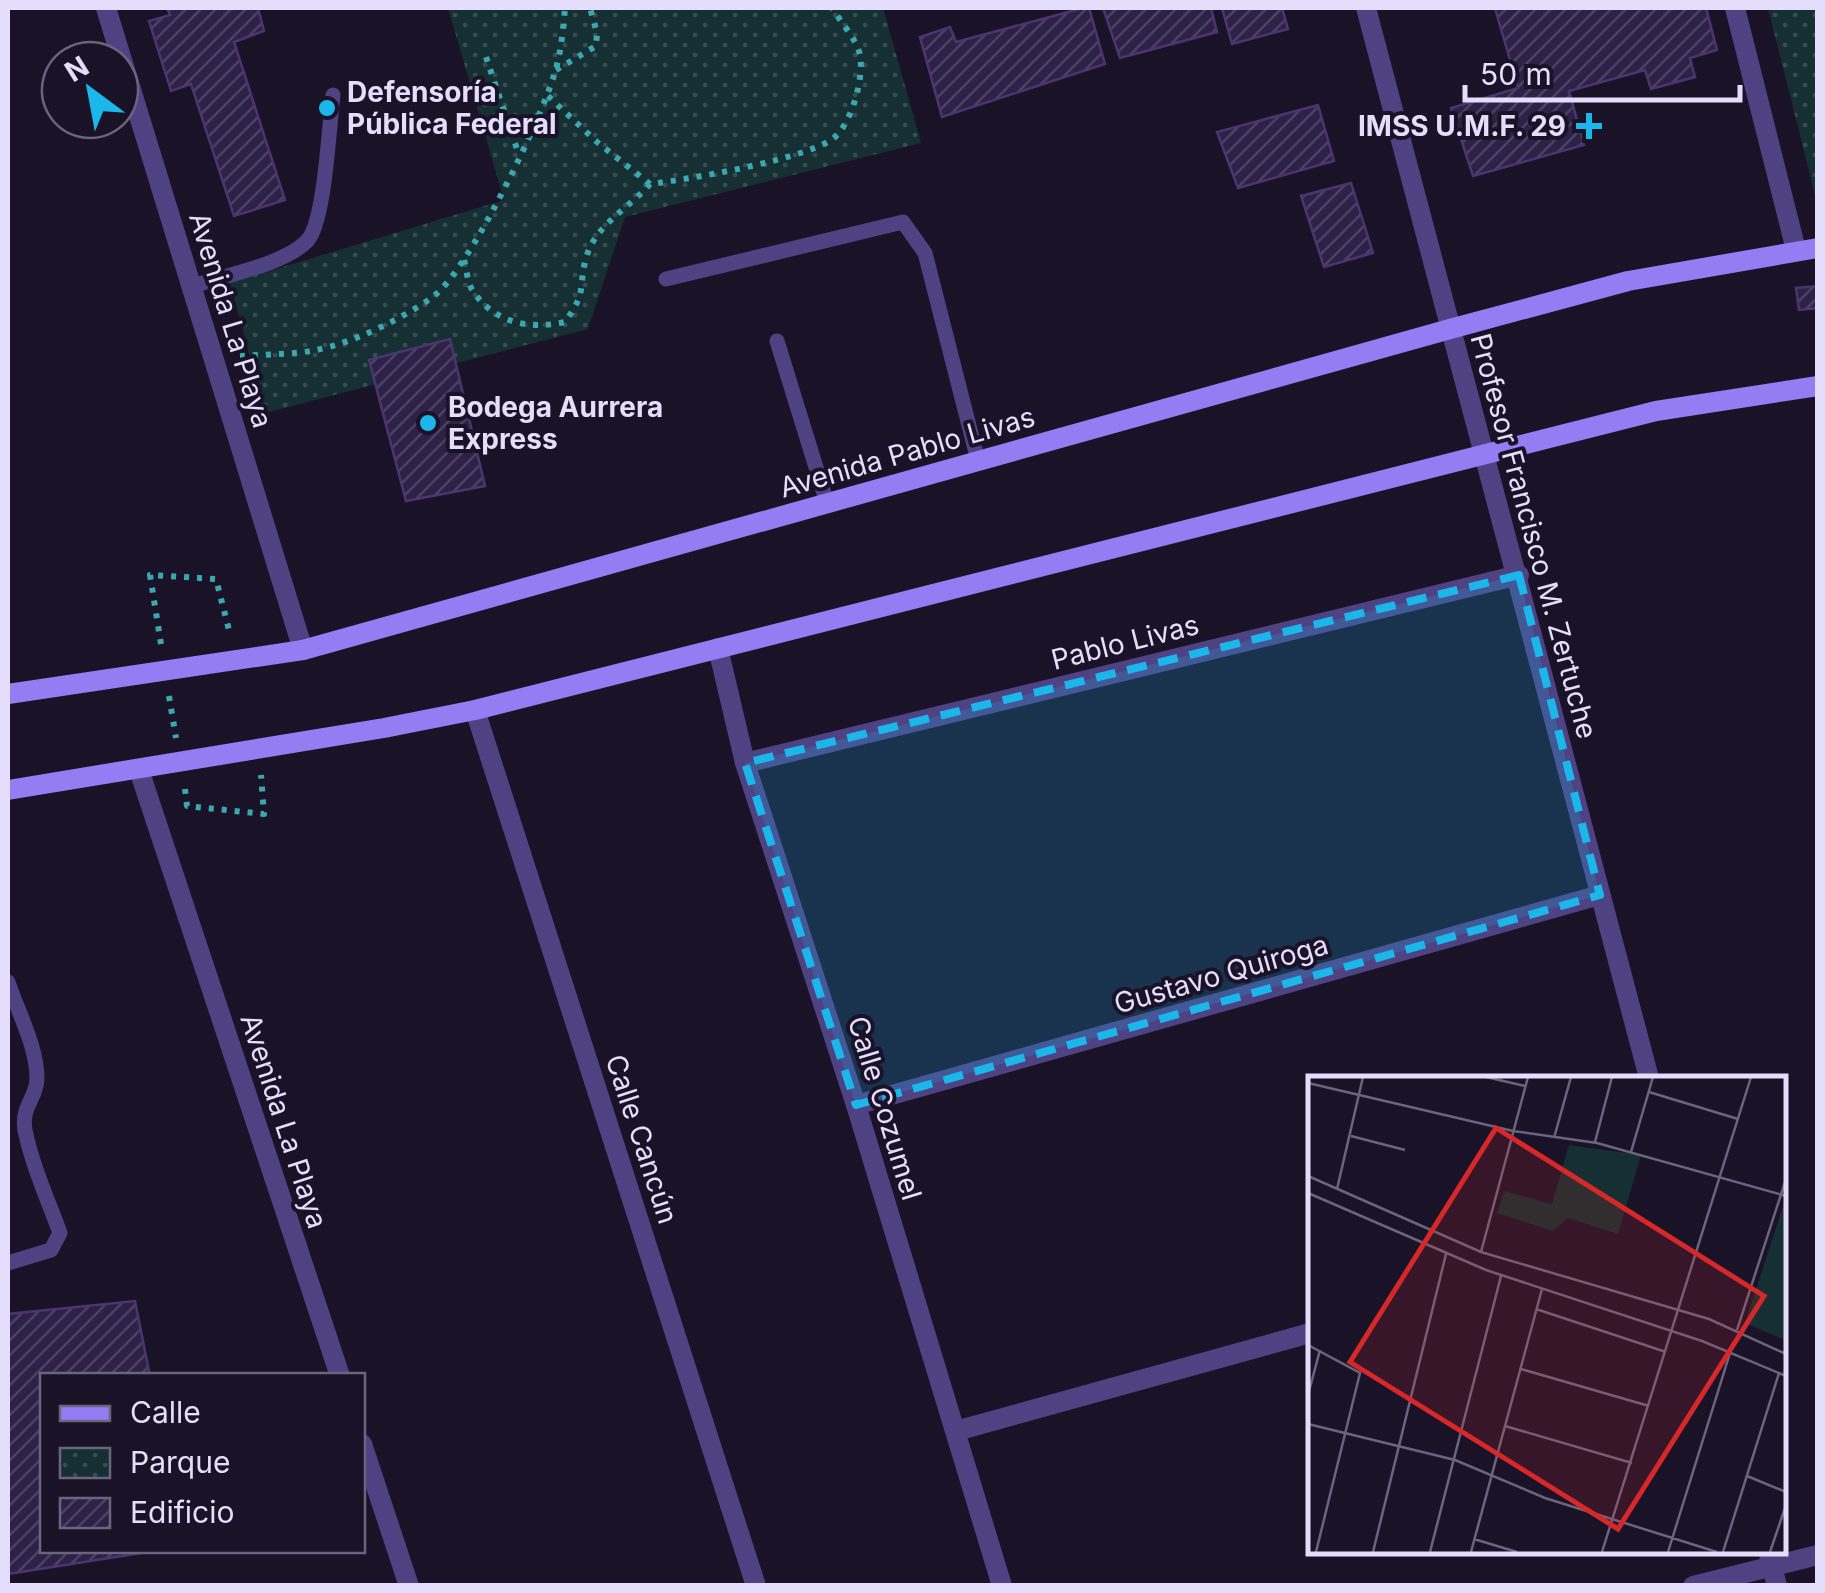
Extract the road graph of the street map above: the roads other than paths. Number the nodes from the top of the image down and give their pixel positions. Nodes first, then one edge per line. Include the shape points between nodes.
1 (106, 8) edge
2 (1366, 8) edge
3 (1735, 8) edge
4 (333, 96) dead end
5 (1818, 248) edge
6 (1796, 250) junction
7 (666, 279) dead end
8 (190, 287) junction
9 (1450, 328) junction
10 (777, 341) dead end
11 (1818, 386) edge
12 (1484, 453) junction
13 (978, 461) junction
14 (827, 503) junction
15 (1519, 575) junction
16 (718, 648) junction
17 (303, 650) junction
18 (8, 694) edge
19 (475, 710) junction
20 (744, 763) junction
21 (139, 770) junction
22 (8, 790) edge
23 (1600, 895) junction
24 (8, 982) edge
25 (1649, 1076) edge
26 (856, 1106) junction
27 (8, 1263) edge
28 (1308, 1334) edge
29 (339, 1373) edge
30 (956, 1431) junction
31 (365, 1453) edge
32 (1818, 1555) edge
33 (1772, 1568) edge
34 (409, 1586) edge
35 (756, 1586) edge
36 (1002, 1586) edge
37 (1693, 1586) edge

1 - 8 street, Avenida La Playa
2 - 9 street, Profesor Francisco M. Zertuche
3 - 6 street
4 - 8 lane via 318,219 307,241 278,258
5 - 6 main road, Avenida Pablo Livas
6 - 9 main road, Avenida Pablo Livas via 1628,281
7 - 13 lane via 903,222 926,253
8 - 17 street, Avenida La Playa
9 - 12 street, Profesor Francisco M. Zertuche
9 - 13 main road, Avenida Pablo Livas
10 - 14 lane
11 - 12 main road via 1656,411
12 - 15 street, Profesor Francisco M. Zertuche
12 - 16 main road
13 - 14 main road, Avenida Pablo Livas
14 - 17 main road, Avenida Pablo Livas
15 - 20 street, Pablo Livas
15 - 23 street, Profesor Francisco M. Zertuche
16 - 19 main road
16 - 20 street, Calle Cozumel
17 - 18 main road, Avenida Pablo Livas
19 - 21 main road
19 - 35 street, Calle Cancún
20 - 26 street, Calle Cozumel
21 - 22 main road
21 - 29 street, Avenida La Playa
23 - 25 street, Profesor Francisco M. Zertuche
23 - 26 street, Gustavo Quiroga
24 - 27 lane via 38,1076 25,1129 60,1233 50,1250
26 - 30 street, Calle Cozumel
28 - 30 street
30 - 36 street, Calle Cozumel
31 - 34 street
32 - 33 street
33 - 37 street

